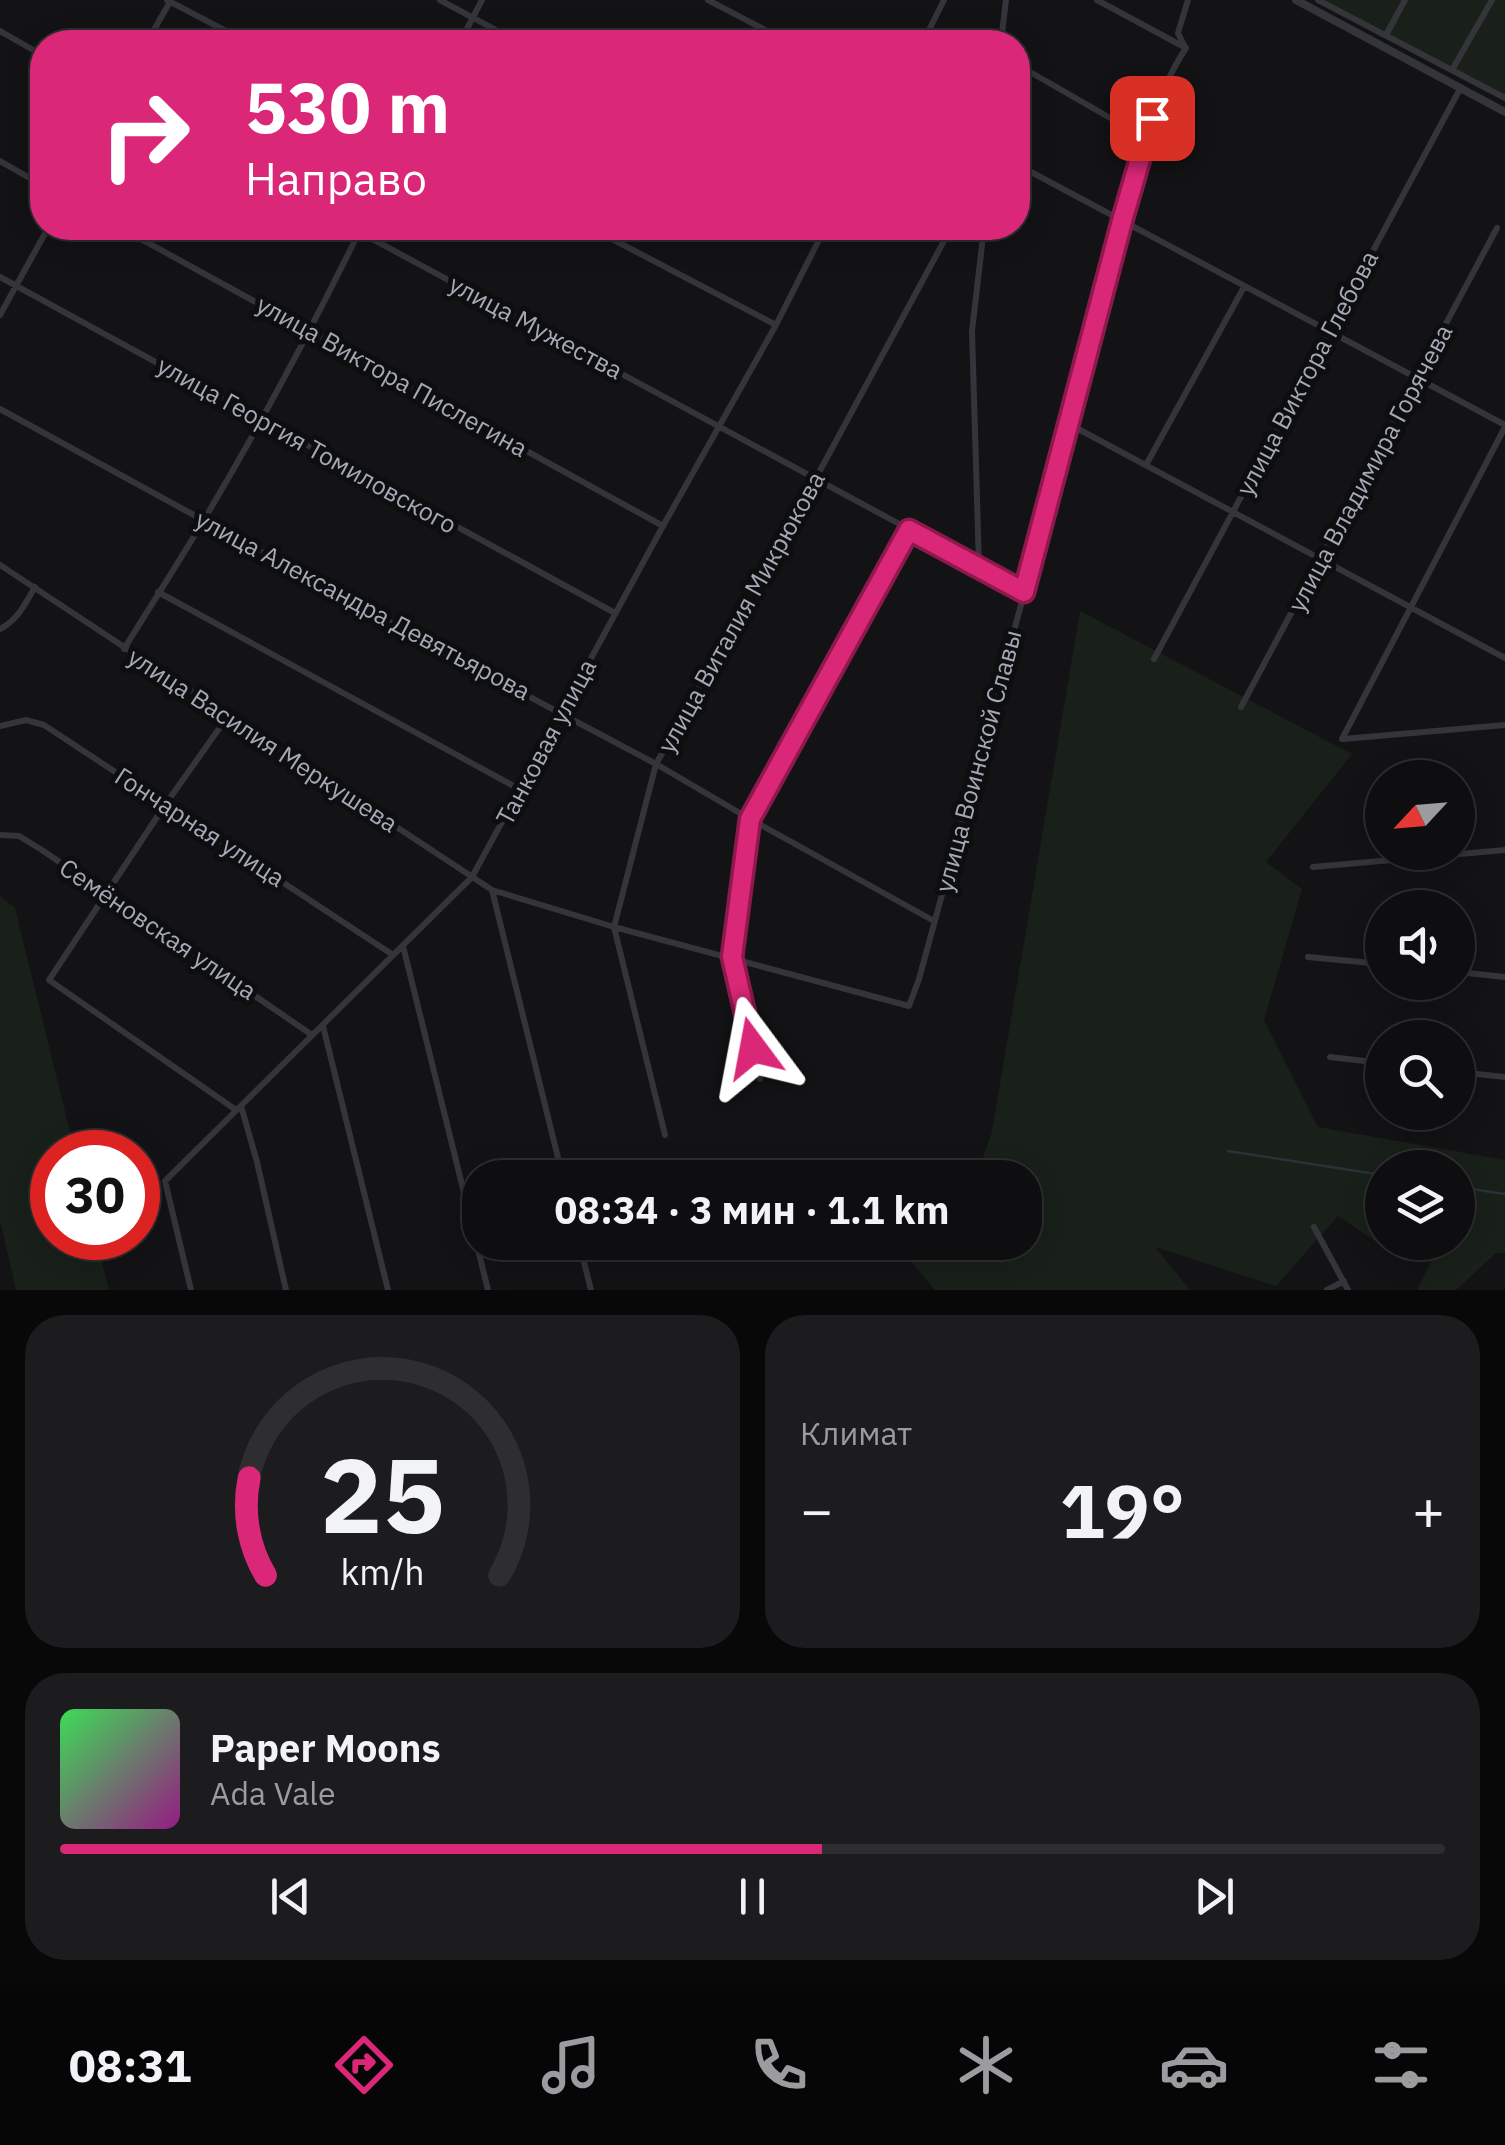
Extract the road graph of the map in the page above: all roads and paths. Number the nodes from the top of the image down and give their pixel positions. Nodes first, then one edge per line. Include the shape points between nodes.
1 (169, 0) edge
2 (440, 0) edge
3 (482, 0) edge
4 (708, 0) edge
5 (944, 0) edge
6 (1006, 0) edge
7 (1097, 0) edge
8 (1188, 0) edge
9 (1296, 0) edge
10 (1318, 0) edge
11 (1405, 0) edge
12 (1492, 0) edge
13 (472, 18) junction
14 (153, 30) edge
15 (225, 30) edge
16 (466, 30) edge
17 (495, 30) edge
18 (765, 30) edge
19 (928, 30) edge
20 (1002, 30) edge
21 (0, 31) edge
22 (1386, 35) junction
23 (30, 48) edge
24 (1186, 48) junction
25 (1452, 70) junction
26 (1030, 72) edge
27 (1461, 87) junction
28 (1505, 98) edge
29 (1505, 112) edge
30 (1145, 138) junction
31 (0, 161) edge
32 (1030, 171) edge
33 (30, 178) edge
34 (1122, 221) junction
35 (1498, 228) dead end
36 (41, 240) edge
37 (143, 240) edge
38 (354, 240) edge
39 (377, 240) edge
40 (614, 240) edge
41 (819, 240) edge
42 (945, 240) edge
43 (983, 240) edge
44 (0, 277) edge
45 (16, 286) junction
46 (1244, 287) junction
47 (0, 315) edge
48 (776, 325) junction
49 (308, 330) junction
50 (1329, 330) junction
51 (1418, 379) junction
52 (0, 409) edge
53 (261, 420) junction
54 (1068, 424) junction
55 (720, 426) junction
56 (1505, 426) edge
57 (1146, 465) junction
58 (816, 478) junction
59 (1232, 512) junction
60 (204, 520) junction
61 (663, 526) junction
62 (909, 530) junction
63 (1320, 559) junction
64 (0, 566) edge
65 (979, 568) junction
66 (35, 588) junction
67 (158, 592) junction
68 (1024, 592) junction
69 (1412, 608) junction
70 (615, 613) junction
71 (0, 628) edge
72 (124, 649) junction
73 (1505, 658) edge
74 (1154, 659) dead end
75 (1241, 708) dead end
76 (562, 712) junction
77 (228, 716) junction
78 (1505, 725) edge
79 (0, 726) edge
80 (656, 764) junction
81 (521, 790) junction
82 (165, 805) junction
83 (750, 819) junction
84 (0, 834) edge
85 (1505, 850) edge
86 (1313, 867) dead end
87 (472, 876) junction
88 (492, 890) junction
89 (106, 893) junction
90 (934, 921) junction
91 (614, 926) junction
92 (403, 945) junction
93 (393, 954) junction
94 (732, 957) junction
95 (1308, 957) dead end
96 (1365, 962) edge
97 (1475, 973) edge
98 (1505, 976) edge
99 (909, 1006) joint
100 (322, 1025) junction
101 (312, 1035) junction
102 (1330, 1057) dead end
103 (1365, 1061) edge
104 (1475, 1074) edge
105 (1505, 1077) edge
106 (760, 1079) dead end
107 (239, 1107) junction
108 (665, 1136) dead end
109 (559, 1160) edge
110 (1314, 1227) dead end
111 (583, 1260) edge
112 (1344, 1281) junction
113 (191, 1290) edge
114 (286, 1290) edge
115 (388, 1290) edge
116 (488, 1290) edge
117 (590, 1290) edge
118 (1327, 1290) edge
119 (1348, 1290) edge

1 - 14 street
1 - 15 street
2 - 13 street
3 - 13 street
4 - 18 street
5 - 19 street
6 - 20 street
7 - 24 street
8 - 24 street, улица Воинской Славы via 1178,33
9 - 27 street
10 - 22 street
11 - 22 street
12 - 25 street
13 - 16 street
13 - 17 street
21 - 23 street
22 - 25 street
24 - 30 street, улица Воинской Славы via 1158,97
25 - 28 street
26 - 30 street
27 - 29 street
27 - 50 street, улица Виктора Глебова
30 - 34 street, улица Воинской Славы
31 - 33 street
32 - 34 street
34 - 46 street
34 - 54 street, улица Воинской Славы
35 - 51 street, улица Владимира Горячева
36 - 45 street
37 - 49 street, улица Виктора Пислегина
38 - 49 street
39 - 55 street, улица Мужества
40 - 48 street
41 - 48 street, Танковая улица
42 - 58 street, улица Виталия Микрюкова
43 - 65 street via 972,332
44 - 45 street, улица Георгия Томиловского
45 - 47 street
45 - 53 street, улица Георгия Томиловского
46 - 50 street
46 - 57 street
48 - 55 street, Танковая улица
49 - 53 street
49 - 61 street, улица Виктора Пислегина
50 - 51 street
50 - 59 street, улица Виктора Глебова
51 - 56 street
51 - 63 street, улица Владимира Горячева
52 - 60 street, улица Александра Девятьярова
53 - 60 street
53 - 70 street, улица Георгия Томиловского
54 - 57 street
54 - 68 street, улица Воинской Славы
55 - 58 street, улица Мужества
55 - 61 street, Танковая улица
56 - 69 street
57 - 59 street
58 - 62 street, улица Мужества
58 - 80 street, улица Виталия Микрюкова
59 - 63 street
59 - 74 street, улица Виктора Глебова
60 - 67 street
60 - 76 street, улица Александра Девятьярова
61 - 70 street, Танковая улица
62 - 65 street, улица Мужества
62 - 83 street
63 - 69 street
63 - 75 street, улица Владимира Горячева
64 - 66 street, улица Василия Меркушева
65 - 68 street, улица Мужества
66 - 71 street
66 - 72 street, улица Василия Меркушева
67 - 72 street
67 - 81 street
68 - 90 street, улица Воинской Славы
69 - 73 street
69 - 78 street via 1342,739
70 - 76 street, Танковая улица
72 - 77 street, улица Василия Меркушева
76 - 80 street, улица Александра Девятьярова
76 - 81 street, Танковая улица
77 - 82 street
77 - 87 street, улица Василия Меркушева
79 - 82 street, Гончарная улица via 26,720 44,725
80 - 83 street, улица Александра Девятьярова
80 - 91 street, улица Виталия Микрюкова
81 - 87 street, Танковая улица
82 - 89 street
82 - 93 street, Гончарная улица
83 - 90 street, улица Александра Девятьярова
83 - 94 street
84 - 89 street, Семёновская улица via 19,836
85 - 86 street
87 - 88 street, улица Василия Меркушева
87 - 92 street, Танковая улица
88 - 91 street, улица Василия Меркушева
88 - 109 street
89 - 101 street, Семёновская улица
89 - 107 street via 49,980
90 - 99 street, улица Воинской Славы
91 - 94 street, улица Василия Меркушева
91 - 108 street, улица Виталия Микрюкова
92 - 93 street, Танковая улица
92 - 116 street
93 - 100 street, Танковая улица
94 - 99 street, улица Василия Меркушева
94 - 106 street
95 - 96 street
97 - 98 street
100 - 101 street, Танковая улица
100 - 115 street
101 - 107 street, Танковая улица
102 - 103 street
104 - 105 street
107 - 113 street, Танковая улица via 165,1180
107 - 114 street
110 - 112 street
111 - 117 street
112 - 118 street
112 - 119 street

